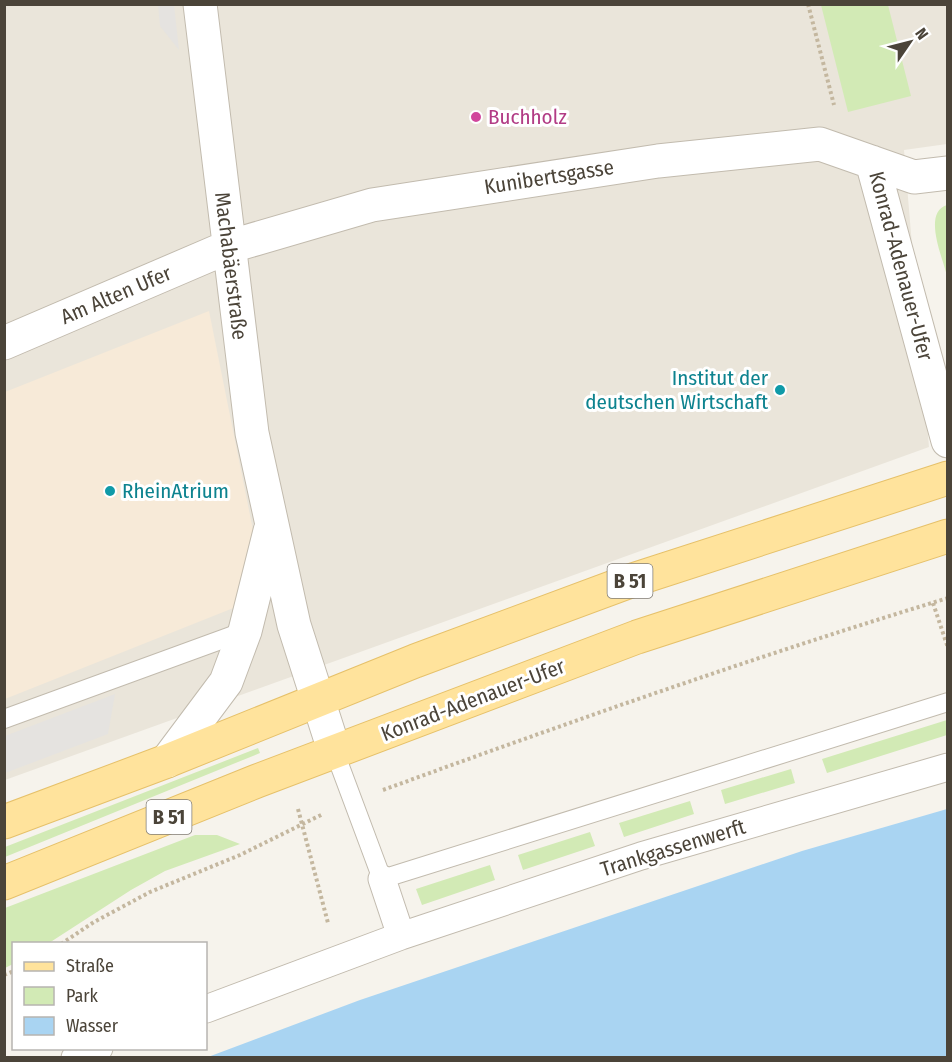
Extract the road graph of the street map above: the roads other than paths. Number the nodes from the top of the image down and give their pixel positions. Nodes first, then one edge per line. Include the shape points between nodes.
1 (200, 4) edge
2 (857, 158) junction
3 (948, 173) edge
4 (228, 247) junction
5 (4, 343) edge
6 (948, 441) edge
7 (948, 478) edge
8 (271, 527) junction
9 (948, 536) edge
10 (245, 631) junction
11 (317, 699) junction
12 (948, 702) edge
13 (4, 719) edge
14 (335, 753) junction
15 (167, 761) junction
16 (948, 767) edge
17 (4, 822) edge
18 (382, 879) junction
19 (4, 883) edge
20 (401, 936) junction
21 (207, 1009) edge
22 (94, 1050) edge
23 (75, 1058) edge

1 - 4 street, Machabäerstraße
2 - 3 street, Konrad-Adenauer-Ufer via 914,177
2 - 4 street, Kunibertsgasse via 820,144 658,161 372,205
2 - 6 street, Konrad-Adenauer-Ufer
4 - 5 street, Am Alten Ufer
4 - 8 street, Machabäerstraße via 252,433
7 - 11 main road, B 51 via 633,580
8 - 10 street, Machabäerstraße
8 - 11 street, Machabäerstraße via 294,625
9 - 14 main road, Konrad-Adenauer-Ufer / B 51 via 637,637
10 - 13 lane
10 - 15 street, Machabäerstraße via 226,682
11 - 14 street, Machabäerstraße
11 - 15 main road, B 51
12 - 18 lane
14 - 18 lane
14 - 19 main road, Konrad-Adenauer-Ufer / B 51
15 - 17 main road, B 51
16 - 20 street, Trankgassenwerft via 641,856
18 - 20 street
20 - 21 street, Trankgassenwerft
22 - 23 street

